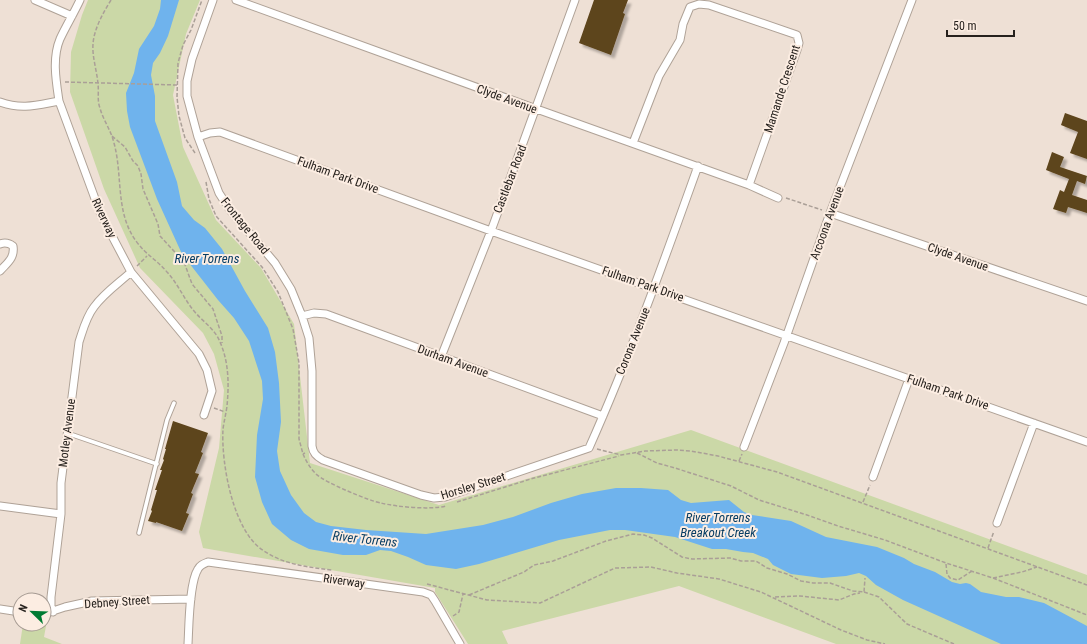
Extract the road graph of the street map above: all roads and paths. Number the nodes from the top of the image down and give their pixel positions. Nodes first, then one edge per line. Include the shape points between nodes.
1 (35, 0) edge
2 (80, 0) edge
3 (111, 0) edge
4 (202, 0) edge
5 (213, 0) edge
6 (236, 0) edge
7 (575, 0) edge
8 (912, 0) edge
9 (72, 16) junction
10 (56, 82) junction
11 (98, 83) junction
12 (177, 85) junction
13 (187, 85) junction
14 (59, 100) junction
15 (0, 102) edge
16 (536, 109) junction
17 (112, 136) junction
18 (198, 137) junction
19 (633, 143) junction
20 (198, 157) dead end
21 (698, 166) junction
22 (206, 182) dead end
23 (749, 185) junction
24 (776, 197) joint
25 (830, 213) junction
26 (491, 231) junction
27 (0, 244) edge
28 (148, 256) junction
29 (0, 271) edge
30 (131, 272) junction
31 (654, 288) junction
32 (1087, 300) edge
33 (302, 316) junction
34 (786, 336) junction
35 (222, 345) junction
36 (441, 357) junction
37 (909, 379) junction
38 (174, 403) dead end
39 (208, 406) junction
40 (226, 412) junction
41 (204, 415) dead end
42 (603, 416) junction
43 (1034, 423) junction
44 (67, 433) junction
45 (1087, 442) edge
46 (744, 447) dead end
47 (589, 448) junction
48 (313, 453) junction
49 (637, 453) junction
50 (157, 464) junction
51 (872, 477) joint
52 (863, 502) junction
53 (0, 506) edge
54 (60, 514) junction
55 (997, 523) joint
56 (140, 533) dead end
57 (988, 548) junction
58 (946, 563) junction
59 (1038, 567) junction
60 (338, 571) dead end
61 (972, 571) junction
62 (865, 578) dead end
63 (993, 578) junction
64 (422, 583) dead end
65 (1087, 585) edge
66 (864, 592) junction
67 (464, 593) junction
68 (469, 595) junction
69 (773, 598) junction
70 (191, 599) junction
71 (0, 609) edge
72 (12, 611) edge
73 (53, 612) joint
74 (1087, 615) edge
75 (446, 620) junction
76 (188, 644) edge
77 (460, 644) edge
78 (885, 644) edge
79 (954, 644) edge

1 - 9 street
2 - 9 street, Riverway
3 - 11 path via 97,28 93,45
4 - 12 path via 183,45 178,63
5 - 13 street, Frontage Road via 192,59
6 - 16 street, Clyde Avenue
7 - 16 street, Castlebar Road
8 - 25 street, Arcoona Avenue
9 - 10 street, Riverway via 60,40 56,56
10 - 11 path
10 - 14 street, Riverway
11 - 12 path
11 - 17 path via 99,105
12 - 13 path
12 - 20 path via 179,116 185,138
13 - 18 street, Frontage Road via 187,96
14 - 15 street via 28,107
14 - 30 street, Riverway via 101,215
16 - 19 street, Clyde Avenue
16 - 26 street, Castlebar Road
17 - 28 path via 118,161 120,199 124,216 132,235
17 - 35 path via 125,147 138,166 142,189 158,224 160,236 184,262 192,284 213,309 222,336
18 - 26 street, Fulham Park Drive via 220,132
18 - 33 street, Frontage Road via 219,193 230,210 275,263 291,289
19 - 21 street, Clyde Avenue
19 - 23 street, Mamande Crescent via 659,76 680,40 690,7 699,4 709,5 797,35 798,50
21 - 23 street, Clyde Avenue
21 - 31 street, Corona Avenue
22 - 48 path via 216,216 262,267 278,292 293,329 299,362 299,439 303,454
23 - 24 street, Clyde Avenue
24 - 25 path via 787,198
25 - 32 street, Clyde Avenue
25 - 34 street, Arcoona Avenue
26 - 31 street, Fulham Park Drive
26 - 36 street, Castlebar Road
27 - 29 street via 10,243 14,251 12,258
28 - 30 path
28 - 35 path via 167,272 195,312 215,332
30 - 39 street, Riverway via 199,354 212,391
30 - 44 street, Motley Avenue via 94,307 84,326 79,342
31 - 34 street, Fulham Park Drive
31 - 42 street, Corona Avenue
33 - 36 street, Durham Avenue via 326,314
33 - 48 street, Frontage Road via 309,338 312,371
34 - 37 street, Fulham Park Drive
34 - 46 street, Arcoona Avenue
35 - 40 path via 228,375
36 - 42 street, Durham Avenue
37 - 43 street, Fulham Park Drive
37 - 51 street
38 - 50 lane via 167,420
39 - 40 path
39 - 41 street, Riverway
40 - 60 path via 223,441 226,472 236,509 250,538 263,551 288,563
42 - 47 street, Corona Avenue
43 - 45 street, Fulham Park Drive
43 - 55 street
44 - 50 lane
44 - 54 street, Motley Avenue
47 - 48 street, Horsley Street via 445,497 434,498 323,460
47 - 49 path via 621,455
49 - 52 path via 677,450 718,456 777,472
49 - 58 path via 657,463 731,486 759,500 885,540
50 - 56 lane
51 - 52 path
52 - 57 path
53 - 54 street
54 - 73 street, Motley Avenue via 51,597
55 - 57 path
57 - 59 path
58 - 61 path
58 - 61 path via 947,574 953,579 958,580
59 - 63 path
59 - 65 path
61 - 63 path
62 - 66 path
63 - 74 path
64 - 67 path
66 - 68 path via 830,583 802,581 767,568 756,561 730,558 687,559 652,538 638,534 606,541 553,561 534,565 524,572
66 - 69 path via 839,600 800,596
66 - 79 path via 879,597 907,624
67 - 68 path
67 - 75 path via 459,612
68 - 69 path via 487,600 540,603 615,568 651,567 719,579
69 - 78 path via 841,630
70 - 73 street, Debney Street via 92,601
70 - 75 street, Riverway via 197,570 208,562 423,592 431,594
70 - 76 street
71 - 72 street
75 - 77 street, Riverway

